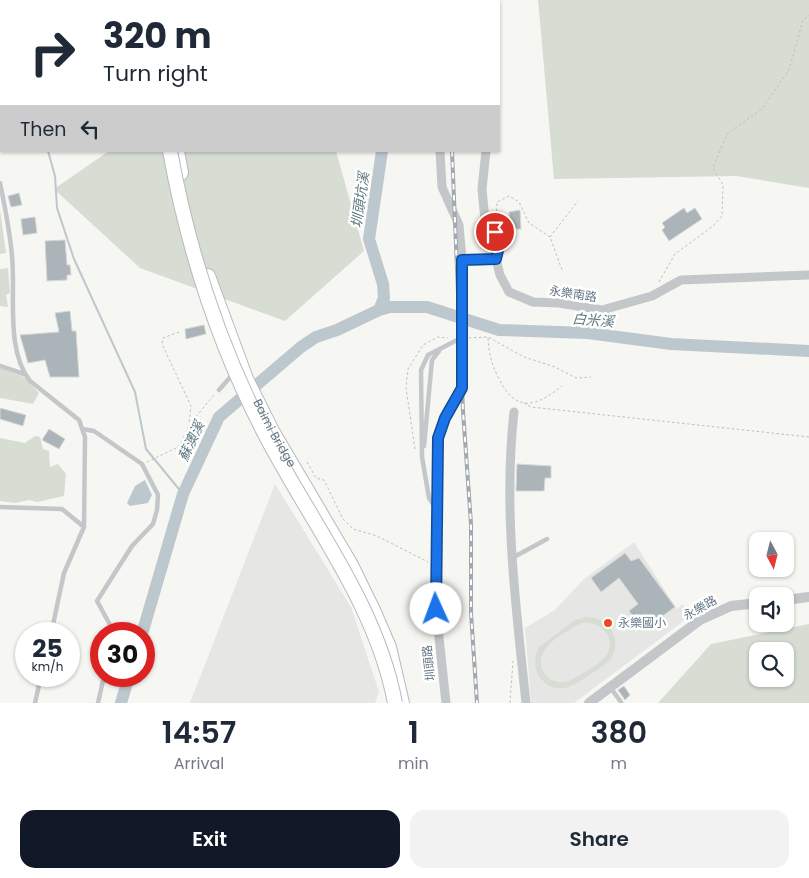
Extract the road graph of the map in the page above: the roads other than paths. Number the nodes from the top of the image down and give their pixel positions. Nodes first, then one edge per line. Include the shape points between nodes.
1 (170, 152) edge
2 (177, 152) edge
3 (440, 152) edge
4 (486, 152) edge
5 (0, 183) edge
6 (2, 204) edge
7 (496, 259) junction
8 (462, 260) junction
9 (809, 275) edge
10 (461, 338) dead end
11 (441, 348) junction
12 (0, 366) edge
13 (238, 369) junction
14 (24, 374) junction
15 (219, 390) road end
16 (514, 412) dead end
17 (82, 429) junction
18 (422, 457) junction
19 (0, 507) edge
20 (436, 508) junction
21 (84, 527) junction
22 (547, 539) dead end
23 (514, 557) junction
24 (809, 597) edge
25 (794, 599) edge
26 (749, 604) edge
27 (54, 622) edge
28 (108, 622) edge
29 (39, 687) edge
30 (102, 687) edge
31 (610, 687) junction
32 (621, 702) dead end
33 (35, 703) edge
34 (98, 703) edge
35 (395, 703) edge
36 (402, 703) edge
37 (446, 703) edge
38 (526, 703) edge
39 (589, 703) edge

1 - 13 main road, Baimi Bridge, bridge via 177,193 194,255 216,322
2 - 13 main road, Baimi Bridge via 201,255
3 - 8 street, 圳頭路 via 442,187 459,225
4 - 7 street, 永樂南路 via 482,188 485,220 495,232 499,246
5 - 6 lane
6 - 14 lane via 12,257 14,333
7 - 8 street
7 - 9 street, 永樂南路 via 509,292 533,302 602,310 652,296 681,280
8 - 20 street, 圳頭路, bridge via 462,388 438,438
10 - 11 lane
11 - 18 lane via 432,360
11 - 18 lane via 428,355 421,370
12 - 14 lane
13 - 15 lane
13 - 35 main road, Baimi Bridge, bridge via 265,434 366,613
13 - 36 main road, Baimi Bridge via 351,565 390,647
14 - 17 lane via 79,420
16 - 23 street via 509,495
17 - 21 lane via 85,437
17 - 28 lane via 94,431 142,464 158,495 153,524 132,546 97,601
18 - 20 lane via 429,498
19 - 21 lane via 62,509
20 - 37 street, 圳頭路 via 436,609
21 - 27 lane via 64,573
22 - 23 lane
23 - 38 street
24 - 25 street
26 - 31 street, 永樂路 via 731,606 700,620
29 - 33 lane
30 - 34 lane
31 - 32 lane
31 - 39 street, 永樂路

